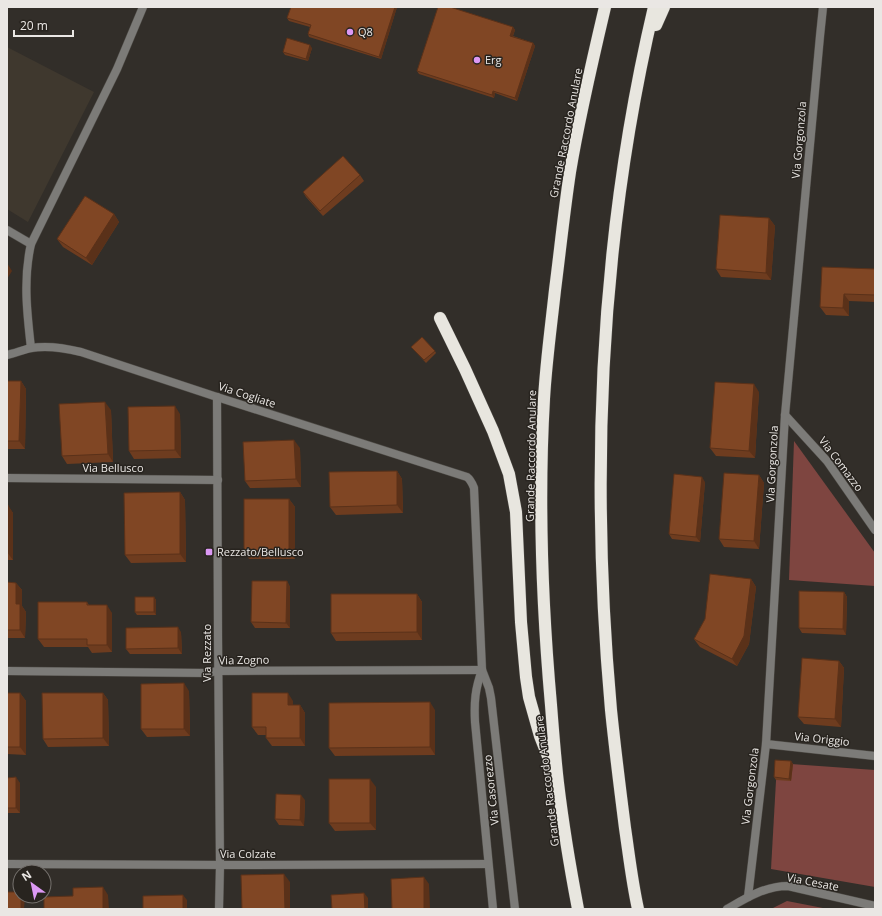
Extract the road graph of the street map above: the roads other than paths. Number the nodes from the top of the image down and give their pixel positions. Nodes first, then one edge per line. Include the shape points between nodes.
1 (143, 7) edge
2 (605, 7) edge
3 (654, 7) edge
4 (664, 7) edge
5 (823, 7) edge
6 (643, 54) junction
7 (7, 230) edge
8 (31, 244) junction
9 (440, 318) dead end
10 (32, 348) junction
11 (7, 355) edge
12 (217, 397) junction
13 (785, 415) junction
14 (7, 478) edge
15 (218, 480) junction
16 (474, 488) joint
17 (875, 530) edge
18 (482, 670) junction
19 (7, 671) edge
20 (218, 671) junction
21 (766, 744) junction
22 (875, 756) edge
23 (558, 783) junction
24 (7, 864) edge
25 (488, 864) junction
26 (220, 865) junction
27 (748, 897) junction
28 (875, 906) edge
29 (219, 909) edge
30 (493, 909) edge
31 (515, 909) edge
32 (578, 909) edge
33 (638, 909) edge
34 (727, 909) edge

1 - 8 street via 117,68
2 - 23 highway, Grande Raccordo Anulare via 570,171 544,399 542,563
3 - 6 highway
4 - 6 highway
5 - 13 street, Via Gorgonzola
6 - 33 highway via 626,150 613,249 602,410 601,516 605,631 613,725 630,868
7 - 8 street
8 - 10 street via 26,284
9 - 23 highway via 493,431 509,474 516,512 521,622 529,697 540,736
10 - 11 street, Via Cogliate
10 - 12 street, Via Cogliate via 58,347 81,352
12 - 15 street, Via Rezzato
12 - 16 street, Via Cogliate via 467,477
13 - 17 street, Via Comazzo via 827,461
13 - 21 street, Via Gorgonzola
14 - 15 street, Via Bellusco
15 - 20 street, Via Rezzato
16 - 18 street, Via Casorezzo
18 - 20 street, Via Zogno
18 - 25 street, Via Casorezzo via 474,701 474,722
18 - 31 street, Via Casorezzo via 491,698
19 - 20 street, Via Zogno
20 - 26 street, Via Rezzato
21 - 22 street, Via Origgio
21 - 27 street, Via Gorgonzola
23 - 32 highway, Grande Raccordo Anulare
24 - 26 street, Via Colzate
25 - 26 street, Via Colzate
25 - 30 street, Via Casorezzo
26 - 29 street, Via Rezzato
27 - 28 street, Via Cesate via 770,888 788,886
27 - 34 street

